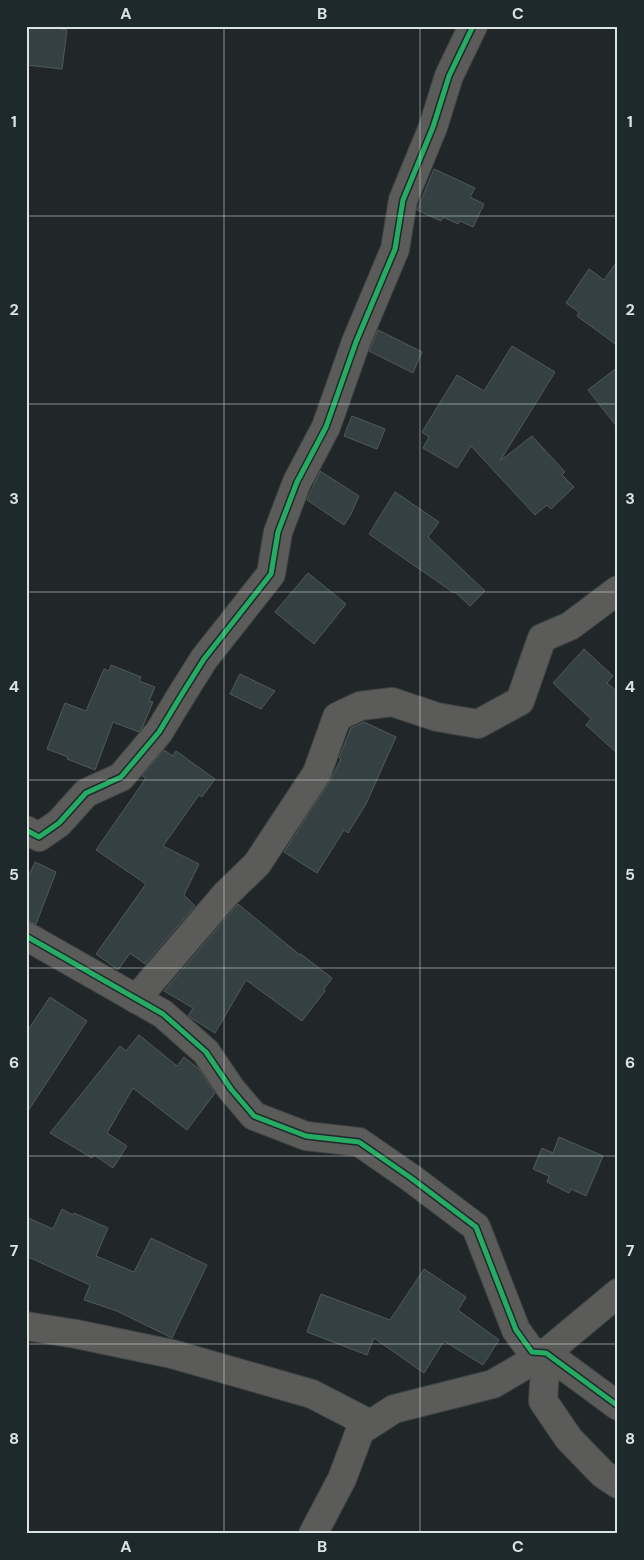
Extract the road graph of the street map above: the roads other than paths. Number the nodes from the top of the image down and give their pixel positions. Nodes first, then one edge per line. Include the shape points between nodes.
1 (473, 26) edge
2 (618, 590) edge
3 (29, 837) edge
4 (26, 936) edge
5 (136, 999) junction
6 (618, 1293) edge
7 (26, 1326) edge
8 (546, 1353) junction
9 (618, 1406) edge
10 (370, 1424) junction
11 (618, 1484) edge
12 (313, 1534) edge

1 - 3 street via 450,76 403,200 395,249 356,342 326,427 297,482 278,532 271,574 204,660 159,732 121,777 86,793 59,823 39,837
2 - 5 street via 570,626 542,638 520,701 478,724 437,717 392,702 360,706 337,717 317,773 262,857
4 - 5 street
5 - 8 street via 163,1014 206,1052 254,1116 306,1136 359,1142 476,1227 516,1330 532,1352
6 - 8 street
7 - 10 street via 172,1354 312,1394
8 - 9 street
8 - 10 street via 492,1384 394,1410
8 - 11 street via 543,1401 569,1439 602,1474
10 - 12 street via 360,1431 342,1479

